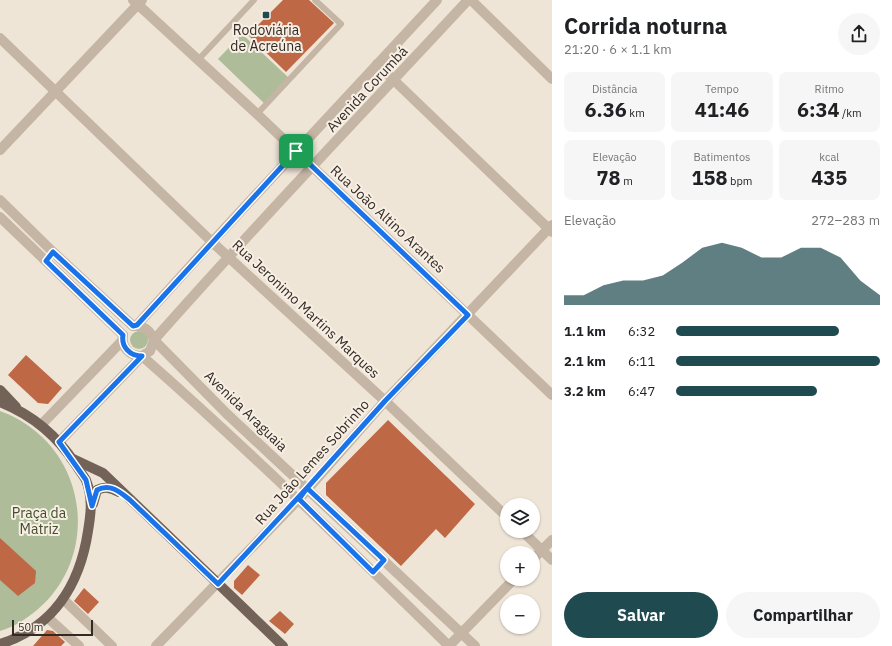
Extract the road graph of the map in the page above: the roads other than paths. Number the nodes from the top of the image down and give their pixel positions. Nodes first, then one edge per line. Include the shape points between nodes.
1 (254, 0) edge
2 (315, 0) edge
3 (437, 0) edge
4 (469, 0) edge
5 (137, 2) edge
6 (0, 38) edge
7 (198, 60) junction
8 (377, 64) junction
9 (552, 78) edge
10 (394, 80) junction
11 (56, 91) junction
12 (258, 114) junction
13 (0, 150) edge
14 (296, 151) junction
15 (313, 168) junction
16 (0, 200) edge
17 (0, 217) edge
18 (551, 229) edge
19 (212, 242) junction
20 (53, 252) junction
21 (228, 256) junction
22 (46, 261) junction
23 (468, 315) junction
24 (135, 326) junction
25 (123, 338) junction
26 (154, 340) junction
27 (142, 356) junction
28 (0, 390) edge
29 (552, 395) edge
30 (385, 401) junction
31 (0, 402) edge
32 (19, 410) junction
33 (226, 413) junction
34 (218, 423) junction
35 (42, 424) junction
36 (59, 442) junction
37 (71, 458) junction
38 (307, 488) junction
39 (299, 499) junction
40 (130, 500) junction
41 (92, 506) junction
42 (500, 510) edge
43 (529, 538) edge
44 (552, 540) edge
45 (542, 550) junction
46 (384, 560) junction
47 (552, 560) edge
48 (373, 572) junction
49 (218, 584) junction
50 (507, 586) edge
51 (63, 599) junction
52 (47, 617) junction
53 (461, 634) junction
54 (0, 644) edge
55 (79, 646) edge
56 (112, 646) edge
57 (156, 646) edge
58 (283, 646) edge
59 (449, 646) edge
60 (475, 646) edge

1 - 7 lane
2 - 12 lane via 341,24
3 - 8 street, Avenida Corumbá
4 - 9 street
4 - 10 street, Avenida Corumbá
5 - 7 street, Rua João Altino Arantes
5 - 11 street
6 - 11 street, Rua Jeronimo Martins Marques
7 - 12 street, Rua João Altino Arantes
8 - 10 street
8 - 14 street, Avenida Corumbá
10 - 15 street, Avenida Corumbá
10 - 18 street
11 - 13 street
11 - 19 street, Rua Jeronimo Martins Marques
12 - 14 street, Rua João Altino Arantes
14 - 15 street, Rua João Altino Arantes
14 - 19 street, Avenida Corumbá
15 - 21 street, Avenida Corumbá
15 - 23 street, Rua João Altino Arantes
16 - 20 street, Avenida Araguaia
17 - 22 street, Avenida Araguaia
18 - 23 street, Rua João Lemes Sobrinho
19 - 21 street, Rua Jeronimo Martins Marques
19 - 24 street, Avenida Corumbá
20 - 22 street
20 - 24 street, Avenida Araguaia
21 - 26 street, Avenida Corumbá
21 - 30 street, Rua Jeronimo Martins Marques
22 - 25 street, Avenida Araguaia
23 - 29 street, Rua João Altino Arantes
23 - 30 street, Rua João Lemes Sobrinho
24 - 25 street, Avenida Corumbá via 128,328
24 - 26 street, Avenida Araguaia via 148,330
25 - 27 street, Avenida Araguaia via 130,353
25 - 35 street, Avenida Corumbá
26 - 27 street, Avenida Corumbá via 150,351
26 - 33 street, Avenida Araguaia
27 - 34 street, Avenida Araguaia
27 - 36 street, Avenida Corumbá
28 - 32 main road
30 - 38 street, Rua João Lemes Sobrinho
30 - 42 street, Rua Jeronimo Martins Marques
31 - 32 main road
32 - 35 main road
33 - 34 street
33 - 38 street, Avenida Araguaia
34 - 39 street, Avenida Araguaia
35 - 36 main road
36 - 37 main road
37 - 40 main road via 103,473
37 - 41 main road via 86,480
38 - 39 street, Rua João Lemes Sobrinho
38 - 46 street, Avenida Araguaia
39 - 48 street, Avenida Araguaia
39 - 49 street, Rua João Lemes Sobrinho
40 - 41 main road via 111,488 102,487 97,490
40 - 49 main road
41 - 51 main road via 84,556 76,578
43 - 45 street
44 - 45 street
45 - 47 street
46 - 48 street
46 - 53 street, Avenida Araguaia
48 - 59 street, Avenida Araguaia
49 - 57 street, Rua João Lemes Sobrinho
49 - 58 main road
50 - 53 street
51 - 52 main road
51 - 56 street
52 - 54 main road via 29,630
52 - 55 street
53 - 59 street
53 - 60 street, Avenida Araguaia

